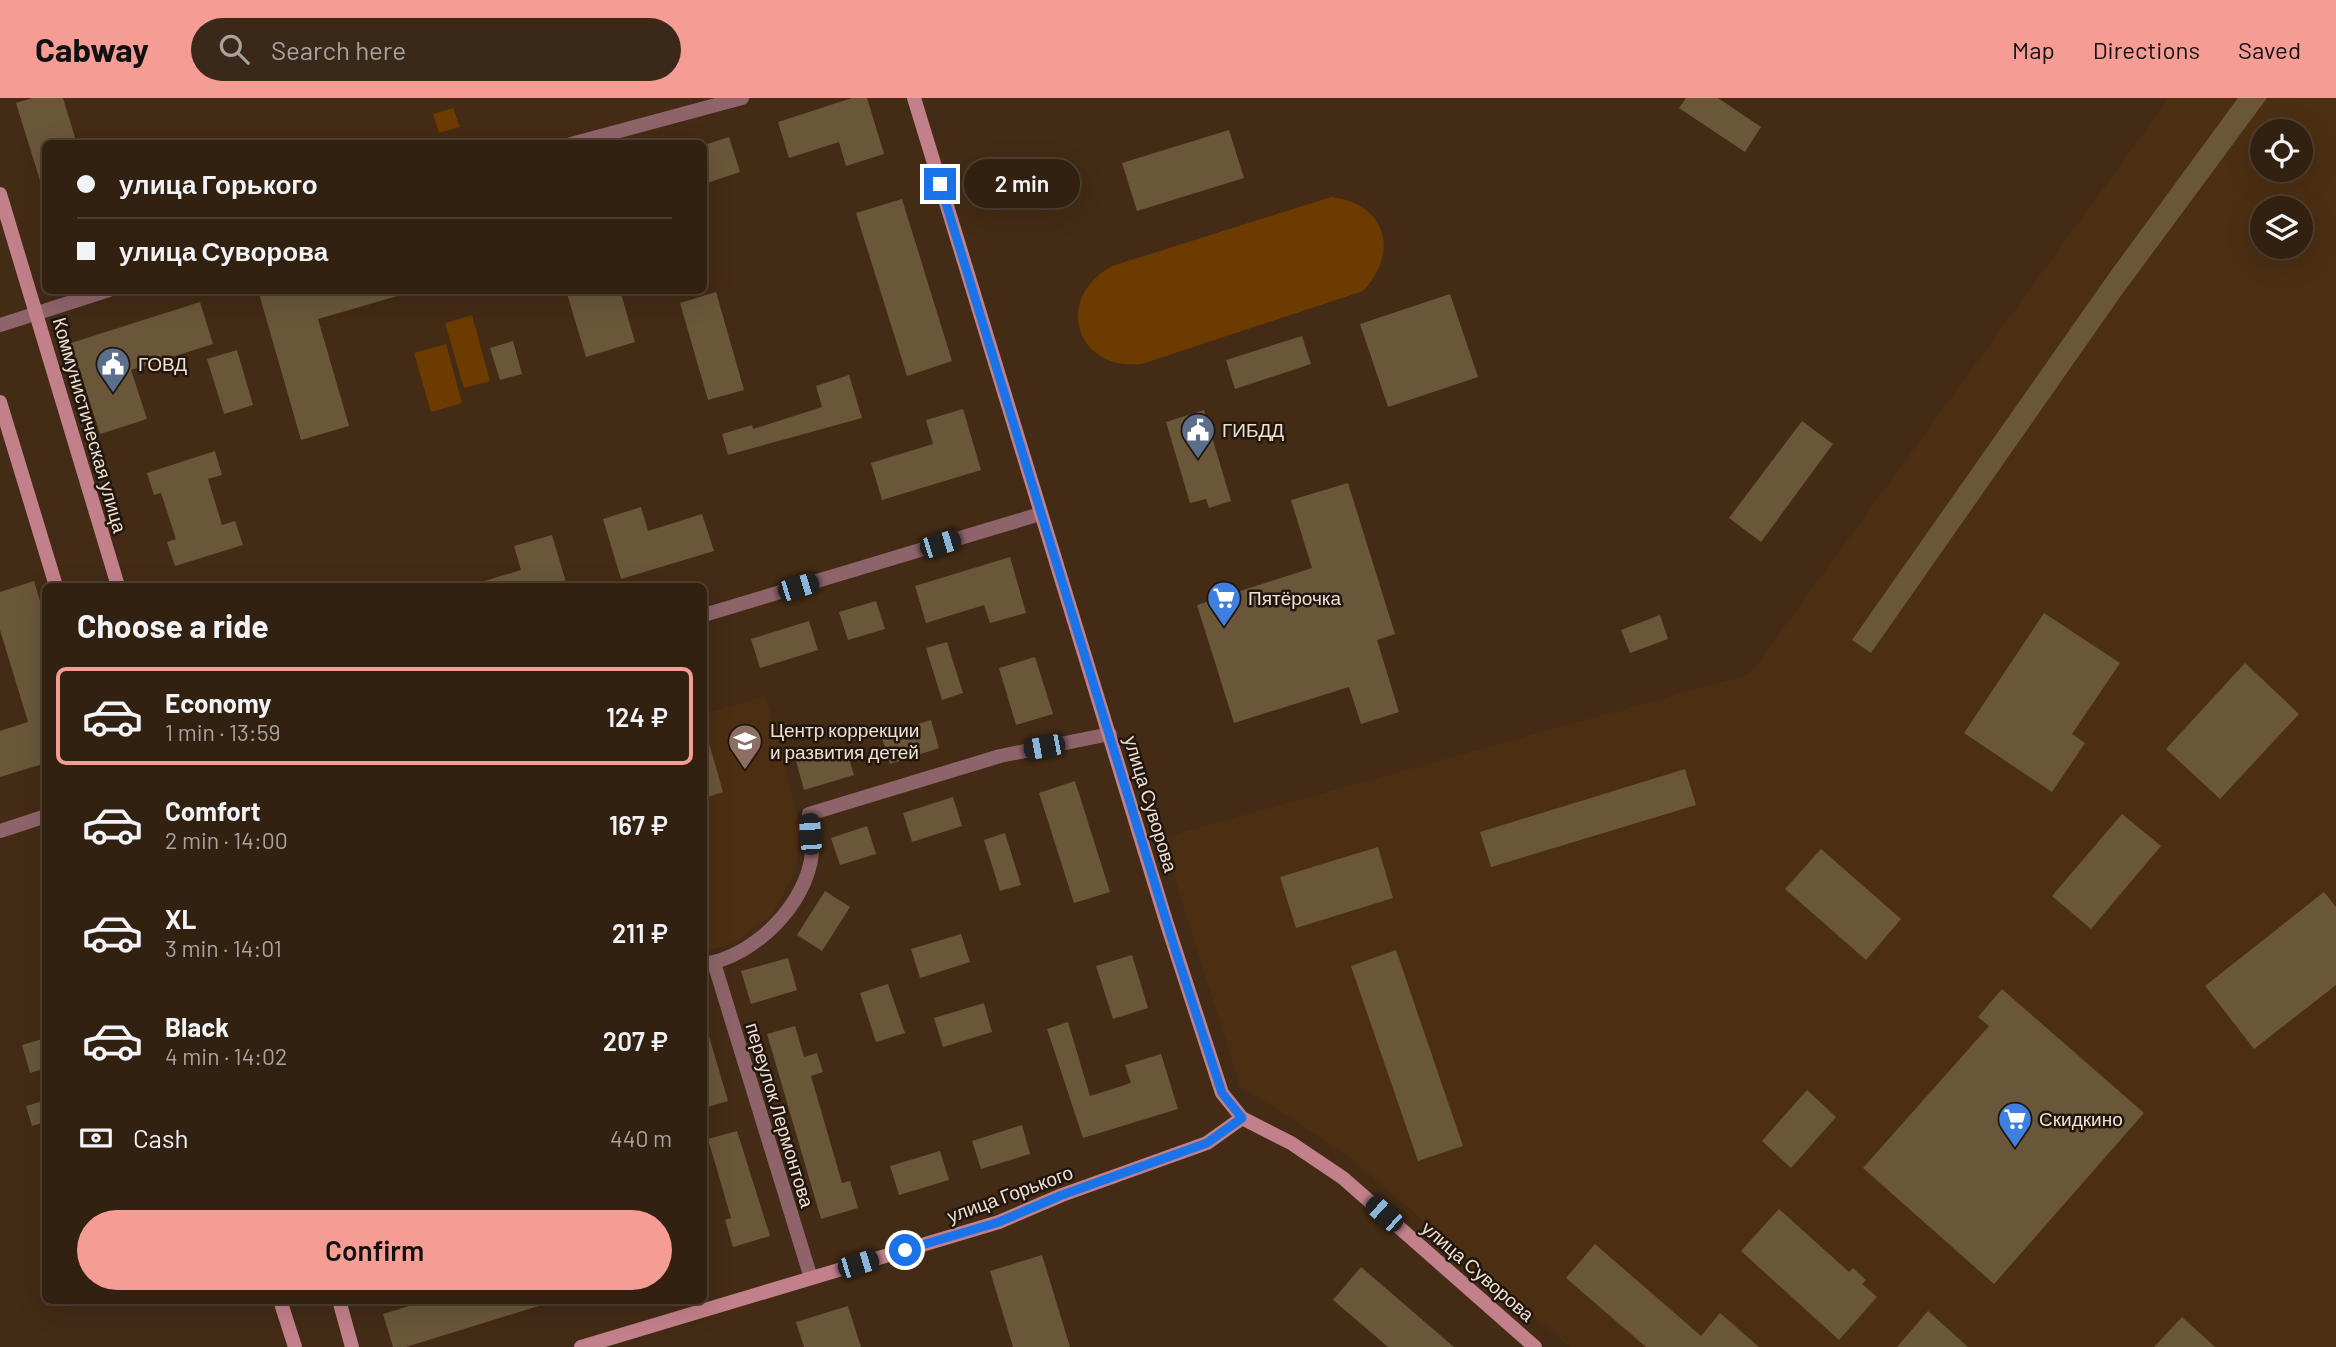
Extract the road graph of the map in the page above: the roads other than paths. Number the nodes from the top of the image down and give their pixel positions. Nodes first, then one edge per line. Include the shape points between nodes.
1 (742, 98) edge
2 (914, 98) edge
3 (586, 140) edge
4 (0, 194) edge
5 (97, 294) edge
6 (38, 314) junction
7 (0, 325) edge
8 (0, 402) edge
9 (1041, 514) junction
10 (56, 583) edge
11 (117, 583) edge
12 (707, 614) edge
13 (1110, 734) junction
14 (42, 817) edge
15 (0, 831) edge
16 (709, 964) edge
17 (1242, 1118) junction
18 (811, 1278) junction
19 (281, 1304) edge
20 (340, 1304) edge
21 (295, 1347) edge
22 (352, 1347) edge
23 (582, 1347) edge
24 (1535, 1347) edge

1 - 3 street
2 - 9 main road, улица Суворова
4 - 6 main road, Коммунистическая улица
5 - 6 street
6 - 7 street
6 - 11 main road, Коммунистическая улица
8 - 10 main road
9 - 12 street
9 - 13 main road, улица Суворова
13 - 16 street via 1000,756 809,814 812,853 801,890 772,928
13 - 17 main road, улица Суворова via 1214,1070 1222,1093
14 - 15 street
16 - 18 street, переулок Лермонтова
17 - 18 main road, улица Горького via 1207,1143 999,1222
17 - 24 main road, улица Суворова via 1292,1143 1343,1178
18 - 23 main road, улица Горького
19 - 21 main road
20 - 22 main road

